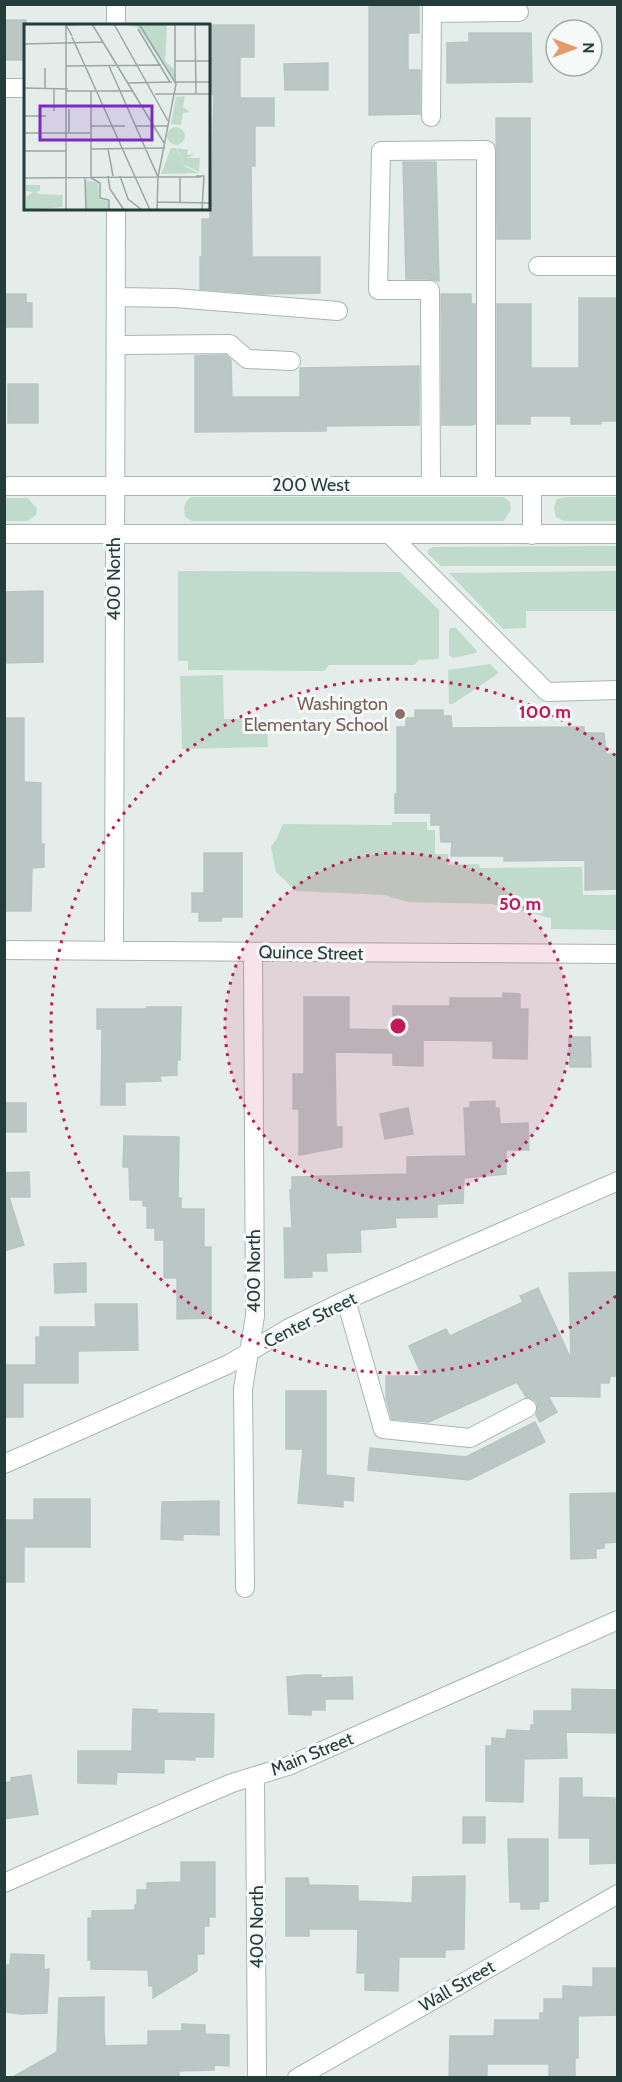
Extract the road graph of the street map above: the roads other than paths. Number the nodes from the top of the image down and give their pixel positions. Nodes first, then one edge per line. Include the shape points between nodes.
1 (116, 4) edge
2 (432, 9) edge
3 (519, 12) dead end
4 (116, 24) edge
5 (24, 87) edge
6 (4, 88) edge
7 (431, 117) dead end
8 (116, 210) edge
9 (538, 266) dead end
10 (618, 266) edge
11 (116, 297) junction
12 (338, 311) dead end
13 (116, 345) junction
14 (291, 361) dead end
15 (4, 486) edge
16 (115, 486) junction
17 (431, 486) junction
18 (486, 486) junction
19 (532, 486) junction
20 (618, 486) edge
21 (4, 534) edge
22 (114, 534) junction
23 (618, 534) edge
24 (390, 535) junction
25 (532, 535) junction
26 (618, 690) edge
27 (4, 950) edge
28 (114, 950) junction
29 (253, 952) junction
30 (618, 954) edge
31 (618, 1181) edge
32 (346, 1300) junction
33 (250, 1351) junction
34 (527, 1408) dead end
35 (4, 1464) edge
36 (246, 1588) dead end
37 (618, 1620) edge
38 (255, 1776) junction
39 (4, 1883) edge
40 (618, 1894) edge
41 (257, 2078) edge
42 (297, 2078) edge

1 - 4 street
2 - 3 street
2 - 7 street
5 - 6 street
8 - 11 street, 400 North
9 - 10 street
11 - 12 street
11 - 13 street, 400 North
13 - 14 street via 230,344 247,359
13 - 16 street, 400 North
15 - 16 street, 200 West
16 - 17 street, 200 West
16 - 22 street, 400 North
17 - 18 street, 200 West
17 - 18 street via 430,290 378,290 381,151 486,150
18 - 19 street, 200 West
19 - 20 street, 200 West
19 - 25 street
21 - 22 street
22 - 24 street
22 - 28 street, 400 North
23 - 25 street
24 - 25 street
24 - 26 street via 547,692
27 - 28 street, Quince Street
28 - 29 street, Quince Street
29 - 30 street, Quince Street
29 - 33 street, 400 North via 255,1317
31 - 32 street, Center Street
32 - 33 street, Center Street
32 - 34 street via 383,1429 470,1438
33 - 35 street, Center Street via 229,1364
33 - 36 street, 400 North via 243,1389
37 - 38 street, Main Street via 288,1766
38 - 39 street, Main Street
38 - 41 street, 400 North
40 - 42 street, Wall Street

